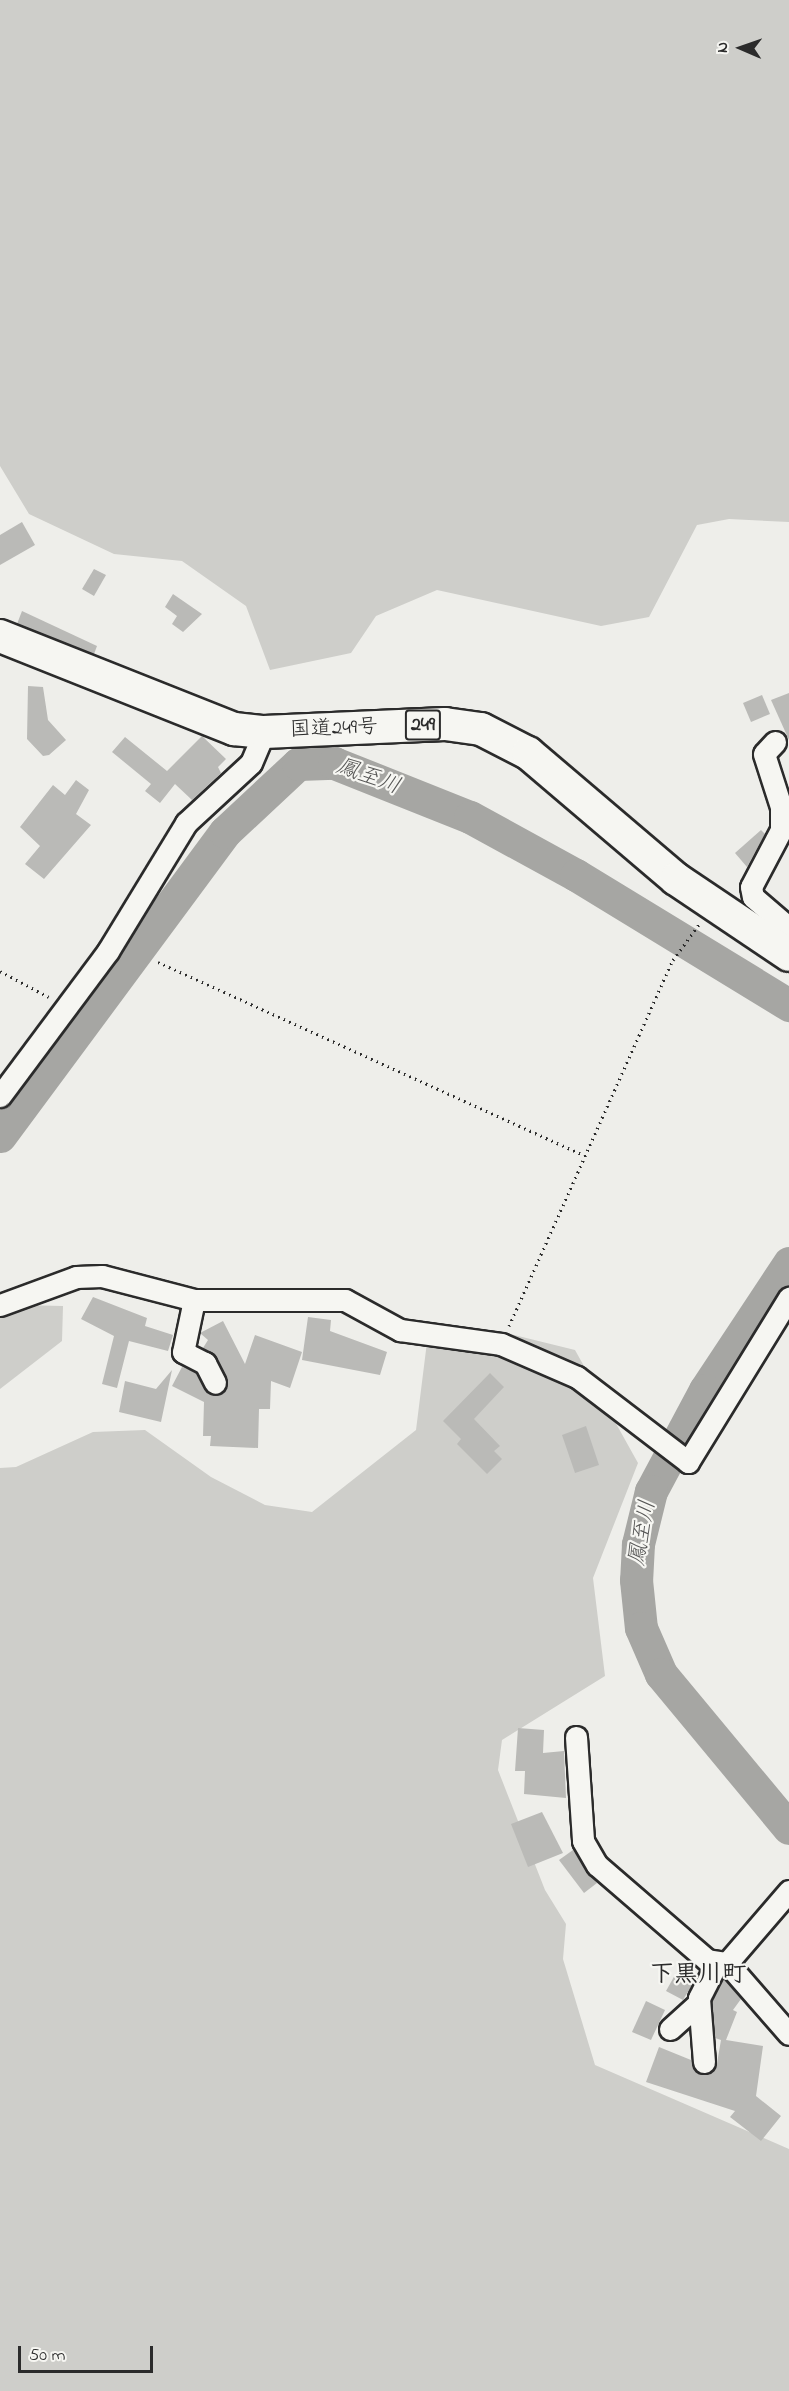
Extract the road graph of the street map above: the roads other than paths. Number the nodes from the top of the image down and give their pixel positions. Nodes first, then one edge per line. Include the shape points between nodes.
1 (0, 636) edge
2 (264, 732) junction
3 (776, 742) dead end
4 (789, 928) edge
5 (789, 956) edge
6 (0, 1096) edge
7 (789, 1298) edge
8 (194, 1300) junction
9 (0, 1305) edge
10 (215, 1383) dead end
11 (576, 1737) dead end
12 (789, 1891) edge
13 (721, 1964) junction
14 (699, 2003) junction
15 (670, 2029) dead end
16 (789, 2034) edge
17 (704, 2062) dead end

1 - 2 highway, 国道249号 / 249 via 234,729
2 - 5 highway, 国道249号 / 249 via 446,724 481,729 528,753 713,905
2 - 6 street via 251,763 186,823 108,951
3 - 4 street via 764,754 781,807 781,830 751,887 753,897
7 - 8 street via 699,1452 688,1462 577,1377 501,1344 400,1329 345,1300
8 - 9 street via 102,1276 76,1276
8 - 10 street via 183,1352 205,1363
11 - 13 street via 583,1841 597,1865
12 - 13 street
13 - 14 street
13 - 16 street
14 - 15 street
14 - 17 street

